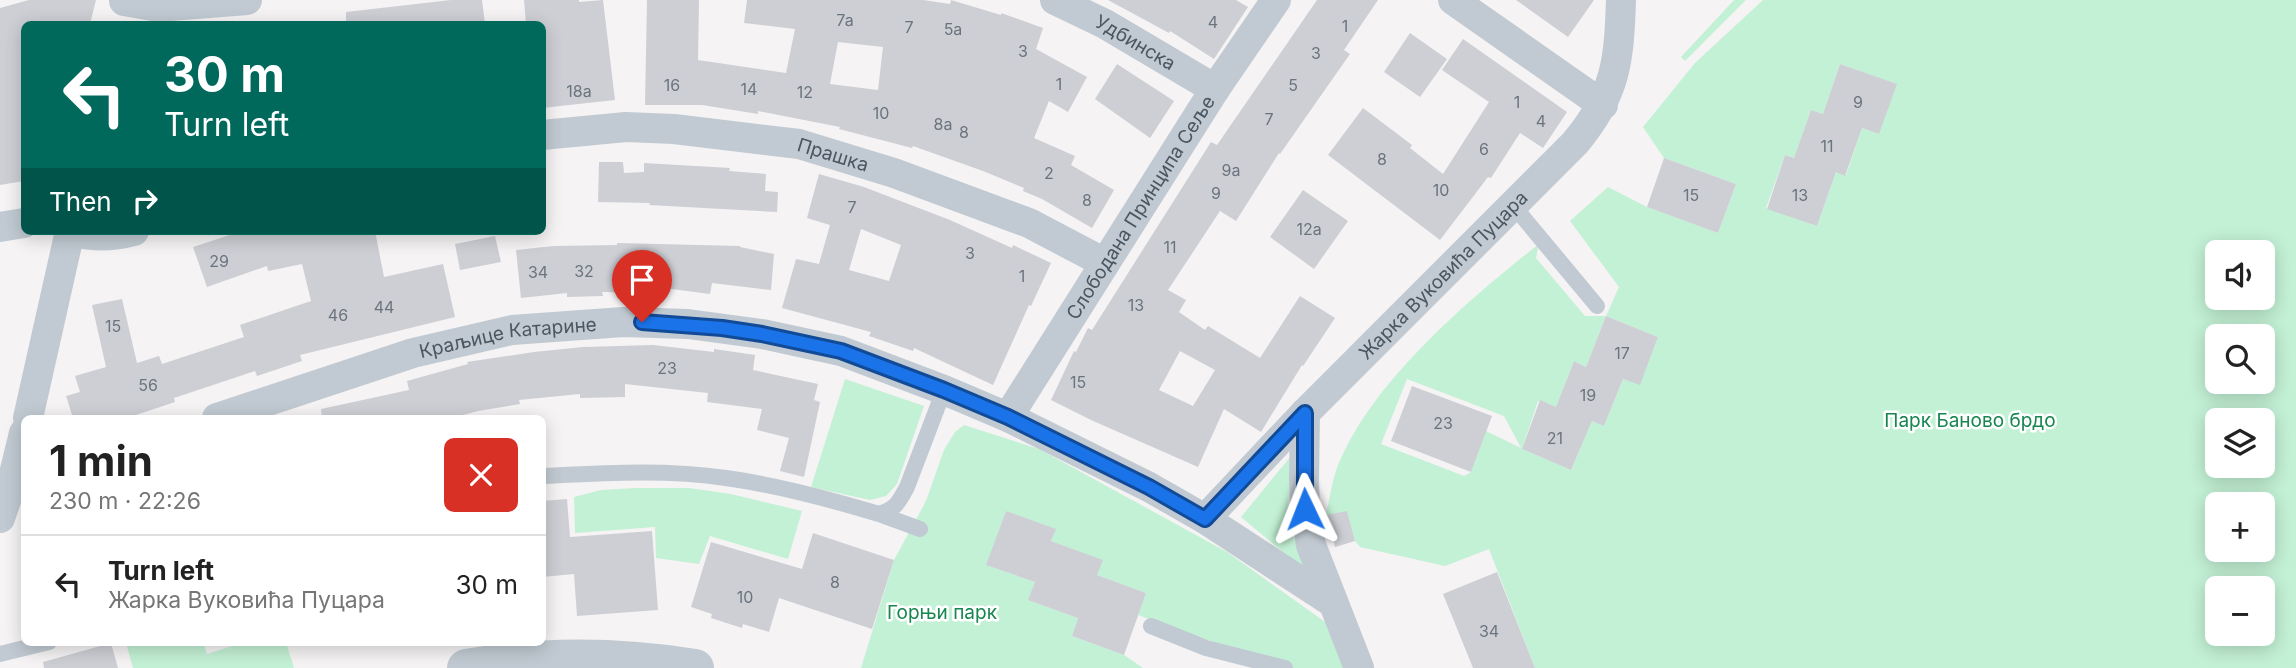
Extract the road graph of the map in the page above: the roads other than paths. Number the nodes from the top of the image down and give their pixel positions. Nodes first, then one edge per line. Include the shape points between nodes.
1 (125, 0) edge
2 (247, 0) edge
3 (1055, 0) edge
4 (1276, 0) edge
5 (1453, 0) edge
6 (1621, 0) edge
7 (120, 21) edge
8 (1215, 89) junction
9 (1603, 105) junction
10 (546, 135) edge
11 (1513, 204) junction
12 (21, 224) edge
13 (0, 227) edge
14 (69, 235) edge
15 (85, 235) edge
16 (113, 235) edge
17 (1105, 263) junction
18 (1597, 306) dead end
19 (944, 390) junction
20 (1305, 413) junction
21 (29, 415) edge
22 (226, 415) edge
23 (1008, 417) junction
24 (21, 446) edge
25 (546, 476) edge
26 (12, 485) edge
27 (879, 514) junction
28 (0, 517) edge
29 (1205, 519) junction
30 (920, 529) dead end
31 (1332, 602) junction
32 (1151, 626) dead end
33 (33, 646) edge
34 (0, 654) edge
35 (466, 668) edge
36 (695, 668) edge
37 (1285, 668) edge
38 (1359, 668) edge

1 - 2 street via 158,7
1 - 7 street
3 - 8 street, Удбинска
4 - 8 street, Слободана Принципа Сеље
5 - 9 street
6 - 9 street, Жарка Вуковића Пуцара via 1617,66
8 - 17 street, Слободана Принципа Сеље
9 - 11 street, Жарка Вуковића Пуцара via 1576,143
10 - 17 street, Прашка via 626,127 799,144 1029,223
11 - 18 lane
11 - 20 street, Жарка Вуковића Пуцара
12 - 13 street
14 - 21 street
15 - 16 street
17 - 23 street, Слободана Принципа Сеље
19 - 22 street, Краљице Катарине via 841,351 775,337 688,324 623,322 479,336
19 - 23 street, Краљице Катарине
19 - 27 lane via 903,494 890,511
20 - 29 street, Жарка Вуковића Пуцара
20 - 31 street via 1305,509 1311,545
23 - 29 street, Краљице Катарине
24 - 26 street
25 - 27 lane via 664,473 726,478
26 - 28 street
27 - 30 lane
29 - 31 street, Краљице Катарине
31 - 38 street
32 - 37 lane via 1206,648
33 - 34 lane
35 - 36 street via 574,658 654,661

